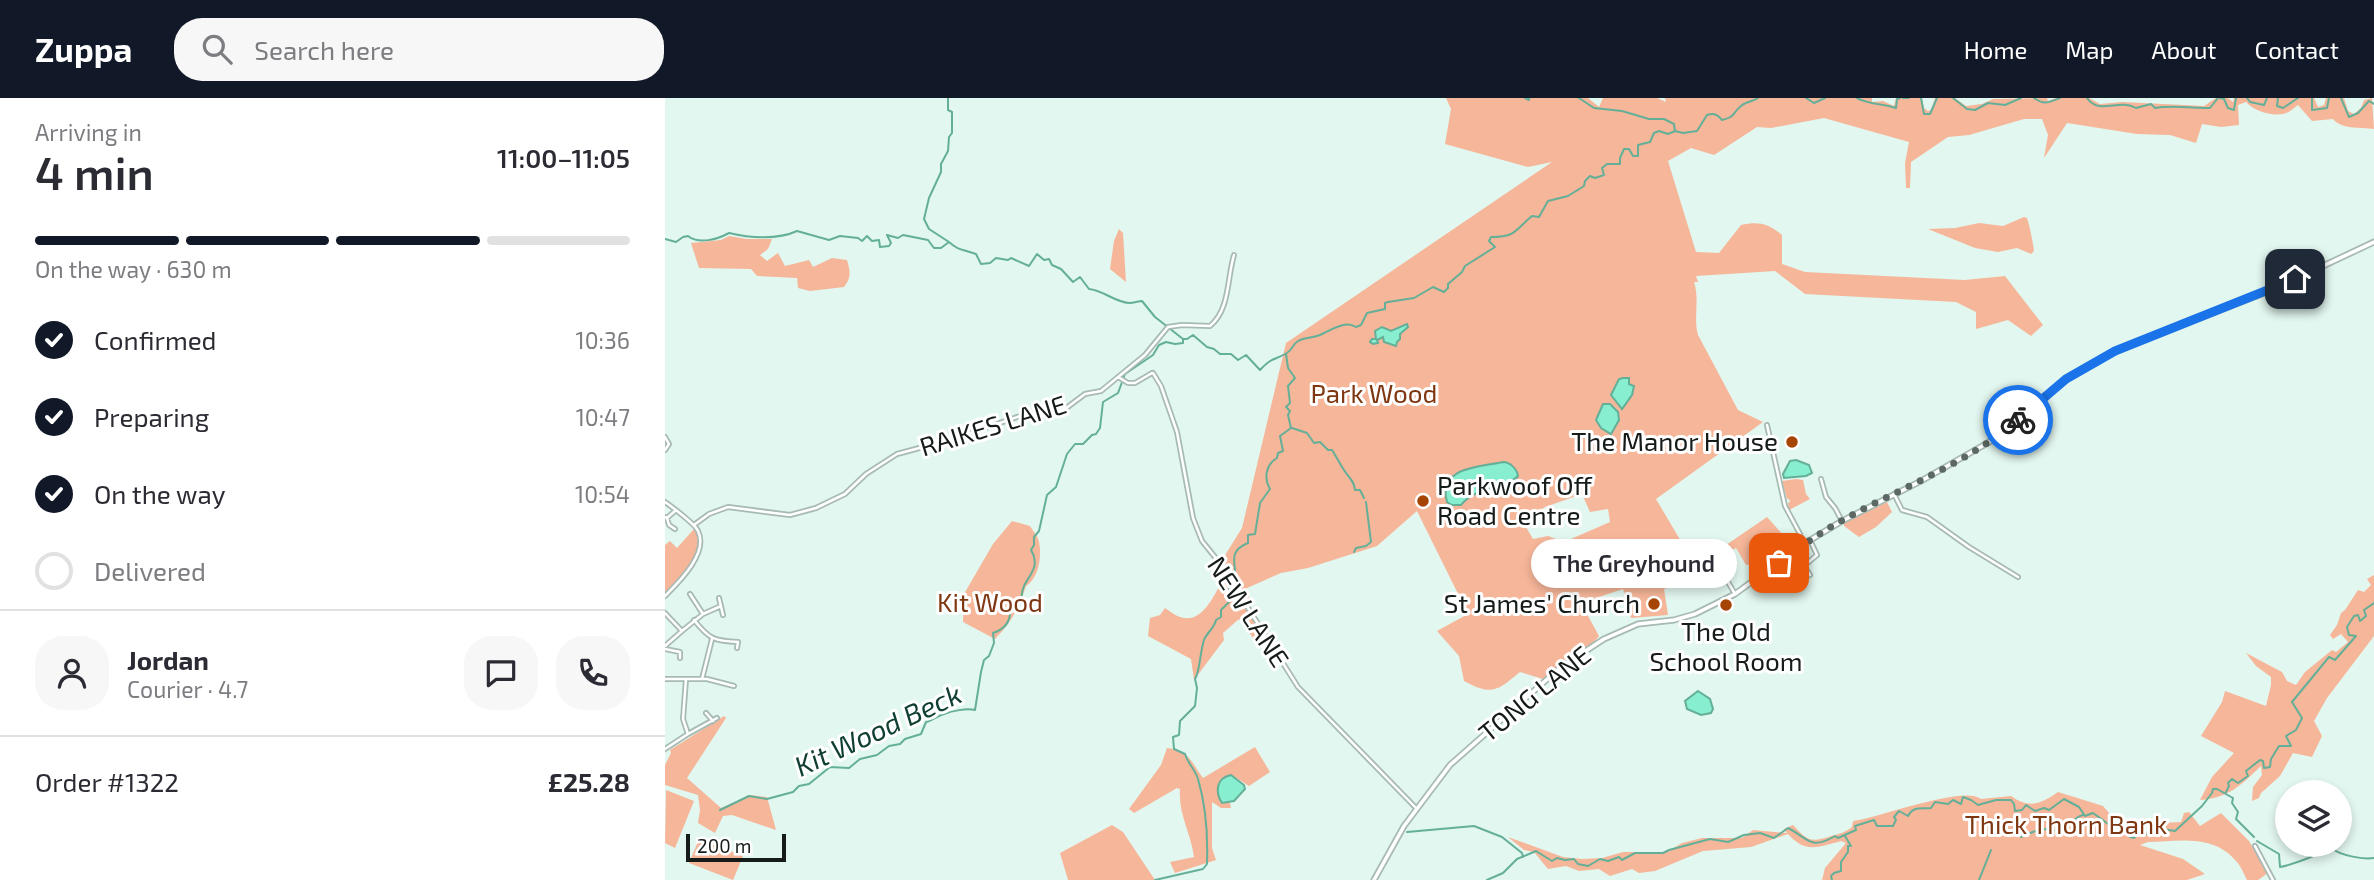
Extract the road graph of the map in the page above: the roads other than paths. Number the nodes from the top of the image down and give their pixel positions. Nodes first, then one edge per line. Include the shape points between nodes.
1 (2374, 242) edge
2 (1234, 255) dead end
3 (1118, 377) junction
4 (1767, 425) dead end
5 (665, 437) edge
6 (665, 450) edge
7 (1821, 479) dead end
8 (1894, 494) junction
9 (665, 502) edge
10 (675, 511) junction
11 (666, 518) edge
12 (1842, 521) junction
13 (694, 525) junction
14 (675, 529) dead end
15 (1810, 540) junction
16 (1802, 545) junction
17 (1714, 558) dead end
18 (1720, 570) junction
19 (1698, 572) dead end
20 (1810, 575) dead end
21 (2018, 577) dead end
22 (690, 594) dead end
23 (1735, 594) junction
24 (665, 596) edge
25 (719, 598) dead end
26 (721, 606) junction
27 (665, 613) edge
28 (703, 614) junction
29 (723, 615) dead end
30 (694, 620) junction
31 (682, 631) junction
32 (712, 639) junction
33 (665, 648) edge
34 (737, 648) dead end
35 (680, 658) dead end
36 (665, 679) edge
37 (686, 679) junction
38 (702, 679) junction
39 (734, 686) dead end
40 (706, 713) dead end
41 (717, 718) dead end
42 (713, 721) junction
43 (688, 734) junction
44 (666, 751) edge
45 (1417, 809) junction
46 (2255, 846) dead end
47 (1374, 880) edge
48 (2273, 880) edge

1 - 8 street, TONG LANE via 2272,290 2115,351 2066,379 1991,441
2 - 3 street, RAIKES LANE via 1217,320 1210,326 1167,328 1145,355
3 - 13 street, RAIKES LANE via 1065,409 1026,414 897,454 845,494 803,513 769,514 732,506
3 - 45 street, NEW LANE via 1135,383 1152,373 1157,376 1177,432 1195,526 1206,548 1298,687
4 - 16 street via 1785,506
5 - 6 street via 669,444
7 - 12 street via 1826,497
8 - 12 street, TONG LANE
8 - 21 street via 1902,510 1927,517
9 - 10 street
10 - 11 street
10 - 13 street
11 - 14 street
12 - 15 street, TONG LANE
13 - 24 street via 701,543 692,566
15 - 16 street, TONG LANE
15 - 20 street via 1817,555 1804,566
16 - 23 street, TONG LANE
17 - 18 street
18 - 19 street via 1700,578
18 - 23 street
22 - 28 street
23 - 45 street, TONG LANE via 1688,616 1624,629 1561,667 1458,757
25 - 26 street
26 - 28 street
26 - 29 street
27 - 31 street
28 - 30 street
30 - 31 street
30 - 32 street
31 - 33 street
32 - 34 street via 738,640
32 - 38 street
33 - 35 street via 680,651
36 - 37 street
37 - 38 street
37 - 43 street via 683,719
38 - 39 street via 725,688
40 - 42 street
41 - 42 street
42 - 43 street
43 - 44 street
45 - 47 street, TONG LANE
46 - 48 street

